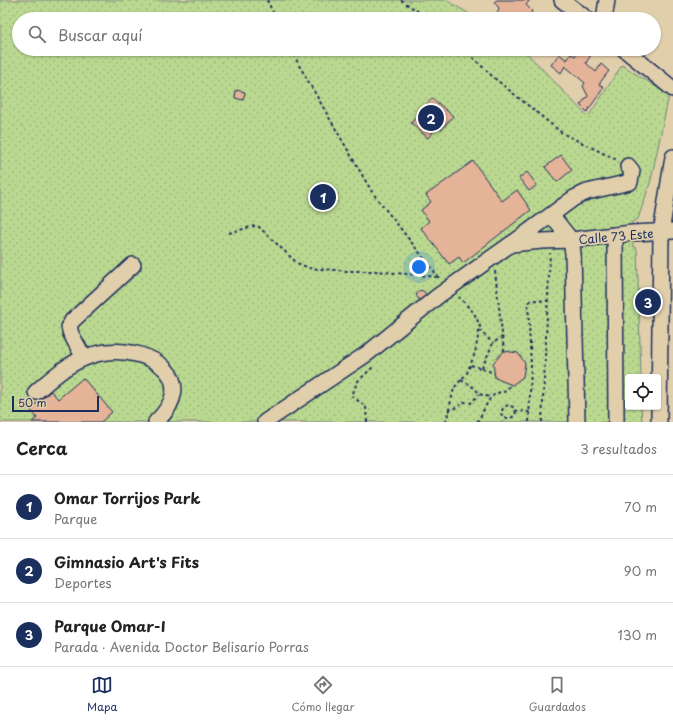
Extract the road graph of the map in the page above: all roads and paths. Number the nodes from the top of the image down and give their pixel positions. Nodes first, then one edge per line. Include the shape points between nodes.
1 (267, 0) edge
2 (401, 0) edge
3 (562, 0) edge
4 (607, 0) edge
5 (273, 12) edge
6 (419, 12) edge
7 (578, 12) edge
8 (605, 12) edge
9 (295, 56) edge
10 (471, 56) edge
11 (633, 56) edge
12 (673, 89) edge
13 (673, 157) edge
14 (628, 166) joint
15 (552, 216) junction
16 (667, 232) edge
17 (230, 233) dead end
18 (615, 236) junction
19 (571, 240) junction
20 (511, 244) junction
21 (550, 248) dead end
22 (133, 266) dead end
23 (495, 270) dead end
24 (456, 294) dead end
25 (548, 301) junction
26 (479, 330) junction
27 (502, 337) junction
28 (493, 343) junction
29 (504, 351) dead end
30 (368, 353) junction
31 (84, 358) junction
32 (470, 364) junction
33 (482, 368) junction
34 (494, 373) dead end
35 (461, 380) junction
36 (511, 385) dead end
37 (36, 392) dead end
38 (479, 394) junction
39 (490, 397) dead end
40 (448, 411) junction
41 (516, 411) junction
42 (530, 412) junction
43 (156, 422) edge
44 (265, 422) edge
45 (367, 422) edge
46 (446, 422) edge
47 (477, 422) edge
48 (529, 422) edge
49 (542, 422) edge
50 (577, 422) edge
51 (616, 422) edge
52 (659, 422) edge

1 - 5 path
2 - 6 path
3 - 7 street
4 - 8 street
9 - 17 path via 372,192 438,278 375,271 309,268 288,256 259,227
10 - 14 path via 562,133
11 - 12 street
13 - 16 street
14 - 15 street via 632,171 630,182 587,192 574,198
15 - 19 street
15 - 20 street
16 - 18 street, Calle 73 Este
16 - 52 street
18 - 19 street, Calle 73 Este
18 - 51 street
19 - 20 street, Calle 73 Este
19 - 50 street
20 - 30 street via 438,296
21 - 25 path
22 - 31 street via 72,321 69,328
23 - 27 path
24 - 26 path via 474,313 480,326
25 - 42 path via 532,300 528,303
25 - 49 path
26 - 28 path
26 - 32 path via 475,353
27 - 28 path
27 - 29 path
28 - 33 path
30 - 44 street
30 - 45 path via 374,366 357,382 352,396 366,407
31 - 37 street via 59,372
31 - 43 street via 107,352 138,354 162,365 170,374 174,386 172,402
32 - 33 path
32 - 35 path
33 - 34 path
35 - 38 path via 471,385
35 - 40 path via 454,388
36 - 47 path via 504,392 498,392 490,397
38 - 39 path
38 - 40 path via 470,403 464,402
40 - 46 path
41 - 41 path via 512,406 506,406 501,410 501,414 505,418 511,418
41 - 42 path
42 - 48 path

